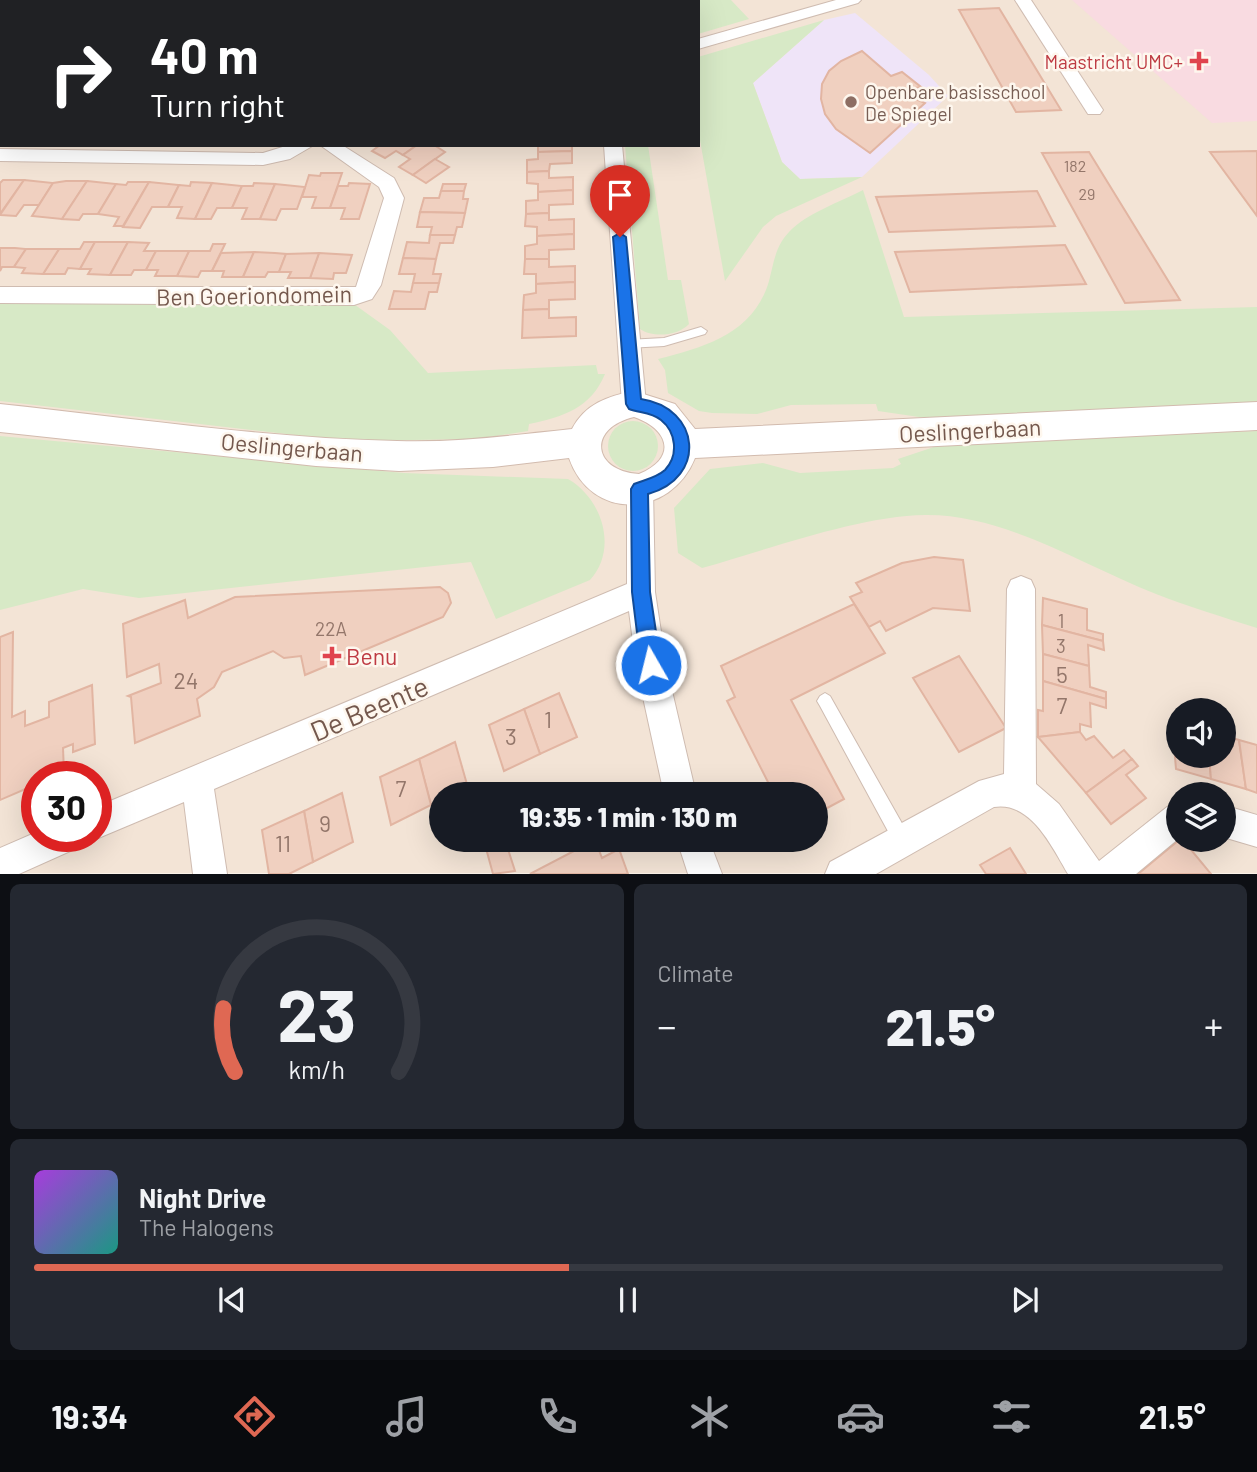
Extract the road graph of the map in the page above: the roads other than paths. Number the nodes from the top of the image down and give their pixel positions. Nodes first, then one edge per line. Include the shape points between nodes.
1 (853, 0) edge
2 (1023, 0) edge
3 (700, 43) edge
4 (1094, 110) dead end
5 (301, 147) edge
6 (332, 147) edge
7 (613, 147) edge
8 (64, 150) edge
9 (0, 155) edge
10 (0, 295) edge
11 (701, 331) dead end
12 (627, 344) junction
13 (634, 404) junction
14 (1257, 416) edge
15 (0, 418) edge
16 (584, 442) junction
17 (682, 444) junction
18 (640, 489) junction
19 (1021, 589) dead end
20 (641, 592) junction
21 (825, 701) dead end
22 (197, 780) junction
23 (677, 782) edge
24 (1020, 791) junction
25 (112, 816) edge
26 (1236, 825) edge
27 (1166, 828) edge
28 (1257, 831) edge
29 (902, 840) junction
30 (28, 852) edge
31 (697, 852) edge
32 (0, 864) edge
33 (210, 873) edge
34 (705, 873) edge
35 (842, 873) edge
36 (1088, 873) edge
37 (1109, 873) edge

1 - 3 street
2 - 4 street
5 - 8 street via 263,159
6 - 10 street, Ben Goeriondomein via 387,183 394,198 370,285 354,298
7 - 12 street
8 - 9 street
11 - 12 lane via 664,342
12 - 13 street
13 - 16 main road via 604,412 591,425
13 - 17 main road via 666,415 677,427
14 - 17 main road, Oeslingerbaan
15 - 16 main road, Oeslingerbaan via 398,456
16 - 18 main road via 586,459 601,479 618,487
17 - 18 main road via 680,461 671,475
18 - 20 street
19 - 24 street
20 - 22 street, De Beente
20 - 23 street via 651,665
21 - 29 lane
22 - 25 street, De Beente
22 - 33 street
24 - 29 street via 990,792
24 - 36 street via 1043,811
26 - 28 street
27 - 37 street
29 - 35 street
30 - 32 street
31 - 34 street

